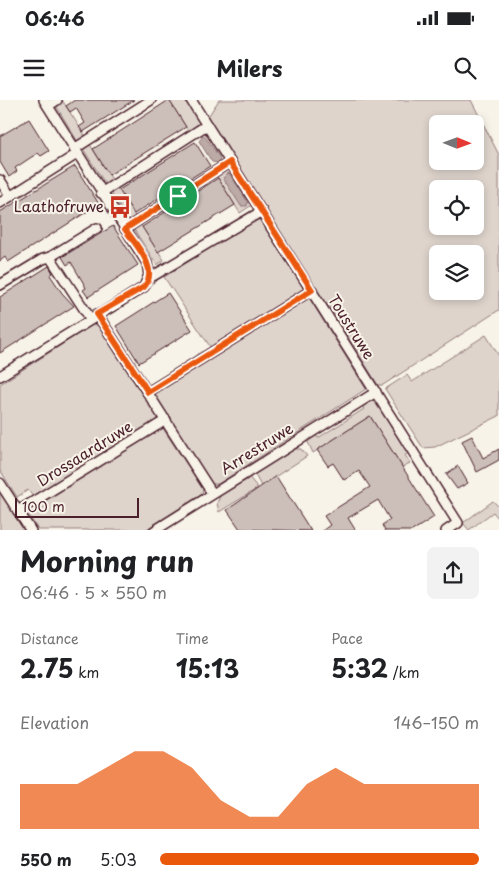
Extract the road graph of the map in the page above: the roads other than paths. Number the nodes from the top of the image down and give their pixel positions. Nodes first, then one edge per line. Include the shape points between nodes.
1 (57, 100) edge
2 (151, 100) edge
3 (191, 100) edge
4 (46, 103) edge
5 (207, 125) junction
6 (76, 152) junction
7 (230, 162) junction
8 (0, 180) edge
9 (102, 192) junction
10 (10, 196) junction
11 (0, 203) edge
12 (262, 212) junction
13 (97, 228) dead end
14 (125, 229) junction
15 (50, 258) junction
16 (148, 279) junction
17 (0, 285) edge
18 (312, 290) junction
19 (94, 316) junction
20 (0, 376) edge
21 (148, 392) junction
22 (376, 392) junction
23 (166, 420) junction
24 (0, 483) edge
25 (212, 494) junction
26 (18, 511) junction
27 (31, 530) edge
28 (154, 530) edge
29 (446, 530) edge

1 - 4 street
2 - 6 street
3 - 5 street, Toustruwe
4 - 6 street
5 - 7 street, Toustruwe
5 - 9 street
6 - 9 street
6 - 10 street
7 - 12 street, Toustruwe
7 - 14 street
8 - 10 street
9 - 14 street
10 - 11 street
12 - 16 street
12 - 18 street, Toustruwe
13 - 15 street
14 - 16 street via 147,263
15 - 17 street
15 - 19 street
16 - 19 street via 144,287
18 - 21 street
18 - 22 street, Toustruwe
19 - 20 street
19 - 21 street
21 - 23 street
22 - 25 street, Arrestruwe
22 - 29 street, Toustruwe via 458,523
23 - 25 street
23 - 26 street, Drossaardruwe
24 - 26 street
25 - 28 street, Arrestruwe
26 - 27 street

